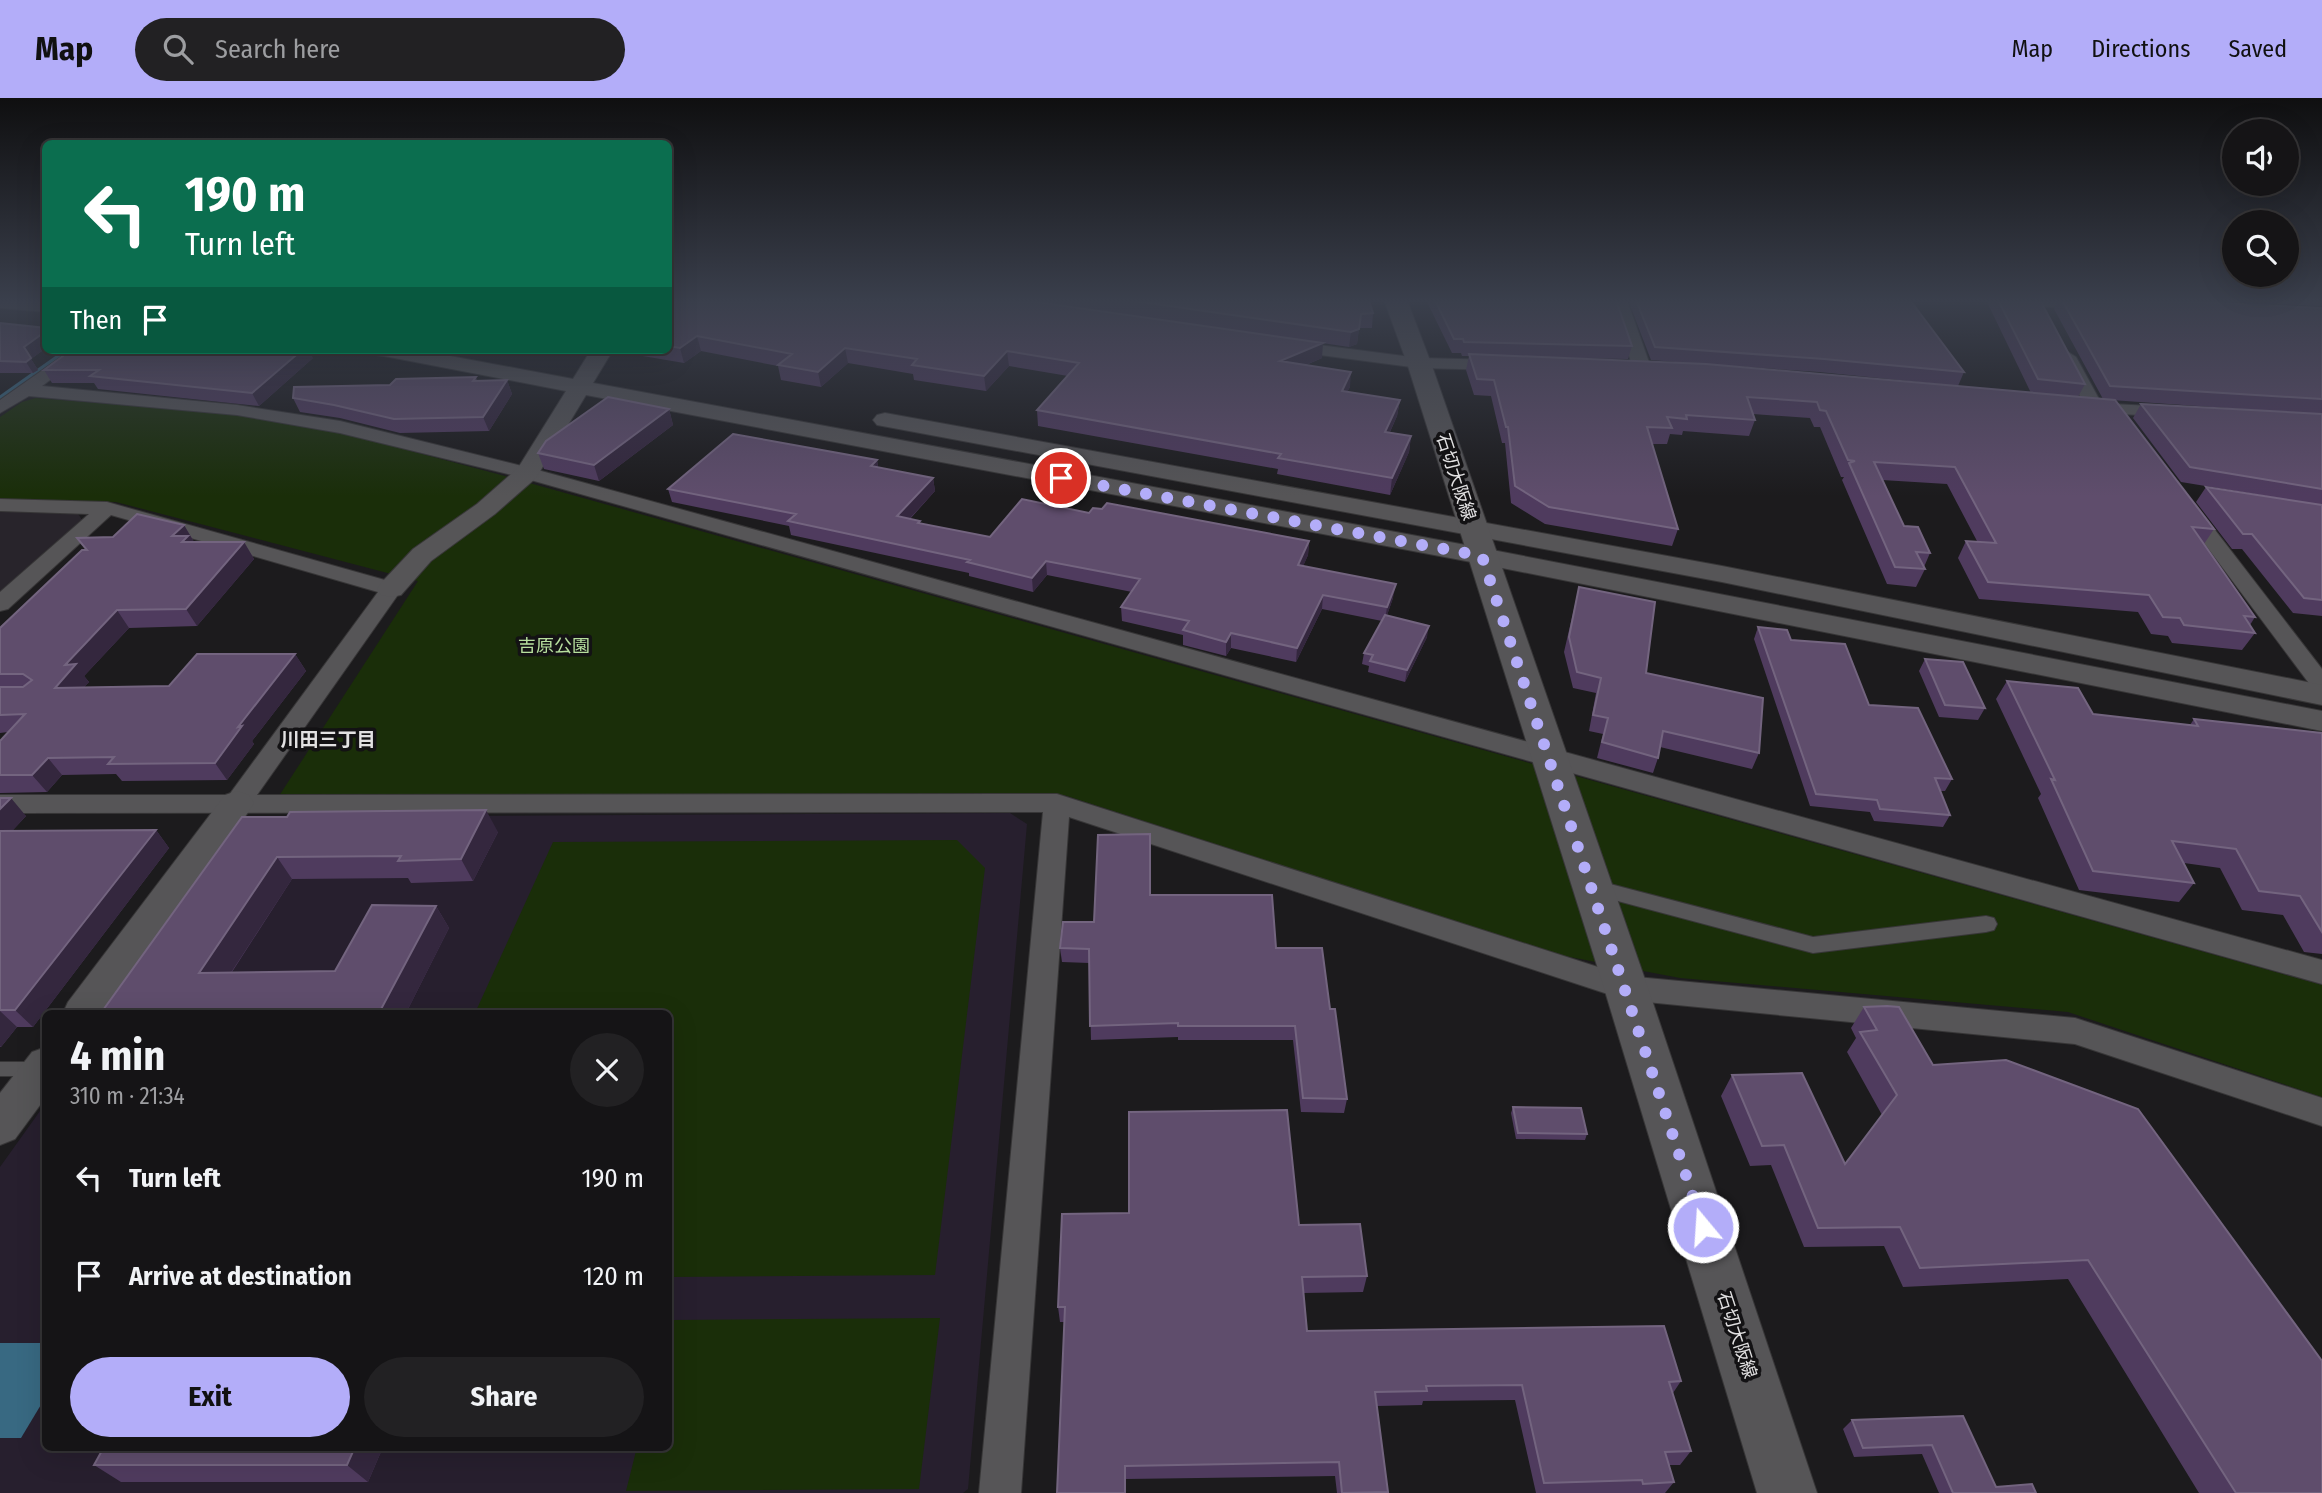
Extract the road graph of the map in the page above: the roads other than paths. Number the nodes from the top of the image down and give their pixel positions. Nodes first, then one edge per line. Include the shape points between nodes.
1 (33, 365) edge
2 (61, 365) edge
3 (558, 365) edge
4 (1420, 365) edge
5 (1641, 365) edge
6 (2076, 365) edge
7 (592, 368) edge
8 (1642, 368) edge
9 (0, 388) edge
10 (26, 390) junction
11 (2067, 405) edge
12 (0, 408) edge
13 (2104, 409) junction
14 (2183, 413) edge
15 (2129, 429) edge
16 (527, 473) junction
17 (2201, 494) dead end
18 (0, 505) edge
19 (107, 508) junction
20 (1477, 542) junction
21 (391, 589) junction
22 (0, 604) edge
23 (2322, 685) edge
24 (2322, 695) edge
25 (2322, 721) edge
26 (1549, 757) junction
27 (237, 803) junction
28 (1057, 803) junction
29 (0, 804) edge
30 (1591, 887) junction
31 (1986, 923) dead end
32 (2322, 972) edge
33 (1626, 988) junction
34 (84, 1010) edge
35 (42, 1066) edge
36 (0, 1069) edge
37 (42, 1069) edge
38 (2322, 1112) edge
39 (0, 1126) edge
40 (1000, 1493) edge
41 (1787, 1493) edge

1 - 9 street
2 - 10 street
3 - 7 street
4 - 20 main road, 石切大阪線
5 - 8 street
6 - 13 street
7 - 16 street
7 - 20 street via 1226,510
10 - 12 street
10 - 16 street via 263,414 340,427
11 - 13 street
13 - 14 street
13 - 15 street
16 - 21 street via 422,555
16 - 26 street
17 - 23 street via 2174,489
18 - 19 street
19 - 21 street
19 - 22 street
20 - 24 street via 1736,577
20 - 25 street
20 - 26 main road, 石切大阪線
21 - 27 street
26 - 30 main road, 石切大阪線
26 - 32 street
27 - 28 street
27 - 29 street
27 - 34 street
28 - 33 street
28 - 40 street
30 - 31 street via 1812,945
30 - 33 main road, 石切大阪線
33 - 38 street via 2075,1031
33 - 41 main road, 石切大阪線
35 - 36 lane
37 - 39 street

